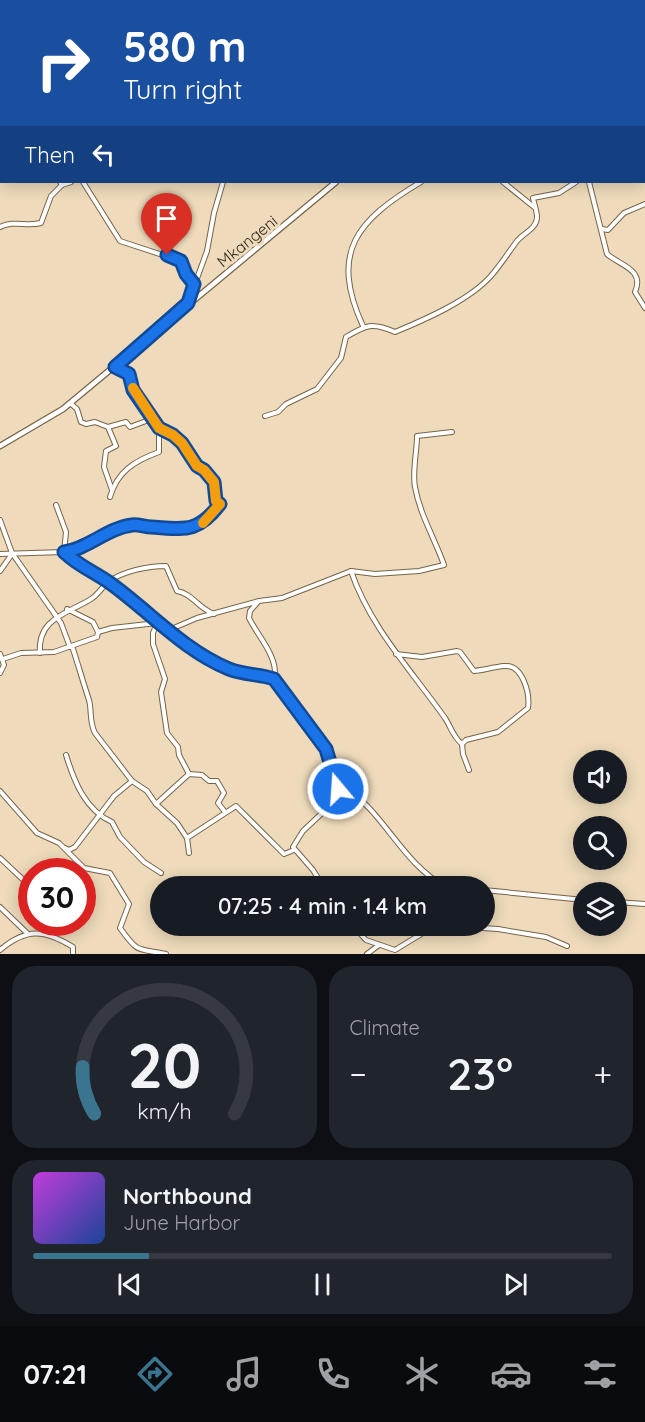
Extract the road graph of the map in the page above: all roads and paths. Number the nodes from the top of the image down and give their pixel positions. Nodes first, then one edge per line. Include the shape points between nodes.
1 (61, 183) edge
2 (84, 183) edge
3 (224, 183) edge
4 (334, 183) edge
5 (420, 183) edge
6 (505, 183) edge
7 (574, 183) edge
8 (589, 183) edge
9 (645, 204) edge
10 (534, 207) junction
11 (0, 227) edge
12 (602, 229) junction
13 (194, 284) junction
14 (188, 303) junction
15 (645, 308) edge
16 (363, 326) junction
17 (115, 367) junction
18 (70, 404) junction
19 (265, 416) dead end
20 (154, 418) junction
21 (108, 427) junction
22 (159, 428) junction
23 (452, 432) dead end
24 (0, 446) edge
25 (112, 490) junction
26 (110, 497) dead end
27 (56, 505) dead end
28 (0, 520) edge
29 (64, 552) junction
30 (12, 553) junction
31 (0, 554) edge
32 (0, 571) edge
33 (351, 571) junction
34 (108, 582) junction
35 (259, 601) junction
36 (67, 609) junction
37 (214, 614) junction
38 (57, 617) junction
39 (157, 623) junction
40 (169, 630) junction
41 (98, 632) junction
42 (71, 646) junction
43 (40, 652) junction
44 (0, 654) edge
45 (396, 654) junction
46 (3, 660) junction
47 (0, 672) edge
48 (274, 679) junction
49 (462, 744) junction
50 (66, 755) dead end
51 (469, 770) dead end
52 (333, 771) junction
53 (189, 774) junction
54 (132, 781) junction
55 (0, 791) edge
56 (156, 804) junction
57 (225, 812) junction
58 (101, 814) junction
59 (187, 838) junction
60 (64, 848) junction
61 (294, 849) junction
62 (189, 853) dead end
63 (0, 858) edge
64 (160, 873) dead end
65 (18, 875) edge
66 (317, 876) edge
67 (428, 876) edge
68 (495, 891) edge
69 (573, 899) edge
70 (627, 903) edge
71 (645, 904) edge
72 (0, 907) edge
73 (18, 924) edge
74 (20, 936) edge
75 (55, 936) edge
76 (362, 936) edge
77 (380, 944) junction
78 (567, 946) dead end
79 (0, 950) edge
80 (395, 952) edge
81 (142, 953) edge
82 (73, 954) edge
83 (166, 954) edge
84 (367, 954) edge

1 - 11 street via 51,196 41,223 28,227 10,223
2 - 13 street via 120,241 181,261
3 - 13 street via 207,251
4 - 14 street, Mkangeni
5 - 16 street via 366,220 350,249 350,288
6 - 10 street
7 - 10 street via 559,193 533,198
8 - 12 street
9 - 12 street via 624,213 608,230
10 - 16 street via 537,217 530,231 516,241 489,278 463,298 434,316 395,332 385,327
12 - 15 street via 607,254 632,270 638,281 635,292
13 - 14 street
14 - 17 street, Mkangeni
16 - 19 street via 346,338 341,358 317,389
17 - 18 street, Mkangeni
17 - 20 street via 129,374 133,390
18 - 21 street via 77,409 81,422
18 - 24 street, Mkangeni
20 - 21 street via 135,427 126,422
20 - 22 street
21 - 25 street via 116,446 106,451 104,467
22 - 25 street via 159,452 119,475
22 - 29 street via 182,443 214,482 216,501 220,504 207,519 179,531 132,525
23 - 33 street via 417,436 416,450 415,487 425,523 444,565 375,574
25 - 26 street
27 - 29 street via 66,532
28 - 30 street
29 - 30 street
29 - 34 street via 83,569
30 - 31 street
30 - 32 street
30 - 38 street
33 - 35 street via 282,598
33 - 45 street via 358,592
34 - 36 street via 93,598
34 - 37 street via 129,572 166,566 177,591 189,593 203,610
34 - 39 street
35 - 37 street
35 - 48 street via 249,618 270,655
36 - 38 street
36 - 41 street via 93,622
37 - 40 street
38 - 42 street
38 - 43 street via 41,636
39 - 40 street
39 - 41 street
39 - 53 street via 153,644 165,679 161,692 166,733 178,747 178,755
40 - 48 street via 228,669
41 - 42 street via 97,637
42 - 43 street
42 - 54 street via 89,701 92,726
43 - 46 street via 21,653
44 - 46 street
45 - 49 street
45 - 49 street via 422,657 457,651 474,671 504,666 513,668 522,678 529,693 525,712 498,732
46 - 47 street
48 - 52 street via 322,743
49 - 51 street
50 - 58 street via 73,780
52 - 61 street via 337,799 303,831
52 - 67 street
53 - 56 street
53 - 57 street via 217,781 224,793 218,804
54 - 56 street via 147,791
54 - 58 street
55 - 60 street via 37,833
56 - 59 street
57 - 59 street
57 - 61 street via 236,806 284,854
58 - 60 street via 75,847
58 - 64 street via 144,862
59 - 62 street
60 - 81 street via 84,868 110,873 129,904 120,928
61 - 66 street
63 - 65 street
68 - 69 street
70 - 71 street
72 - 73 street
74 - 79 street
75 - 82 street via 72,947
76 - 77 street
77 - 80 street
77 - 84 street
78 - 80 street via 546,937 467,927 423,933
81 - 83 street

